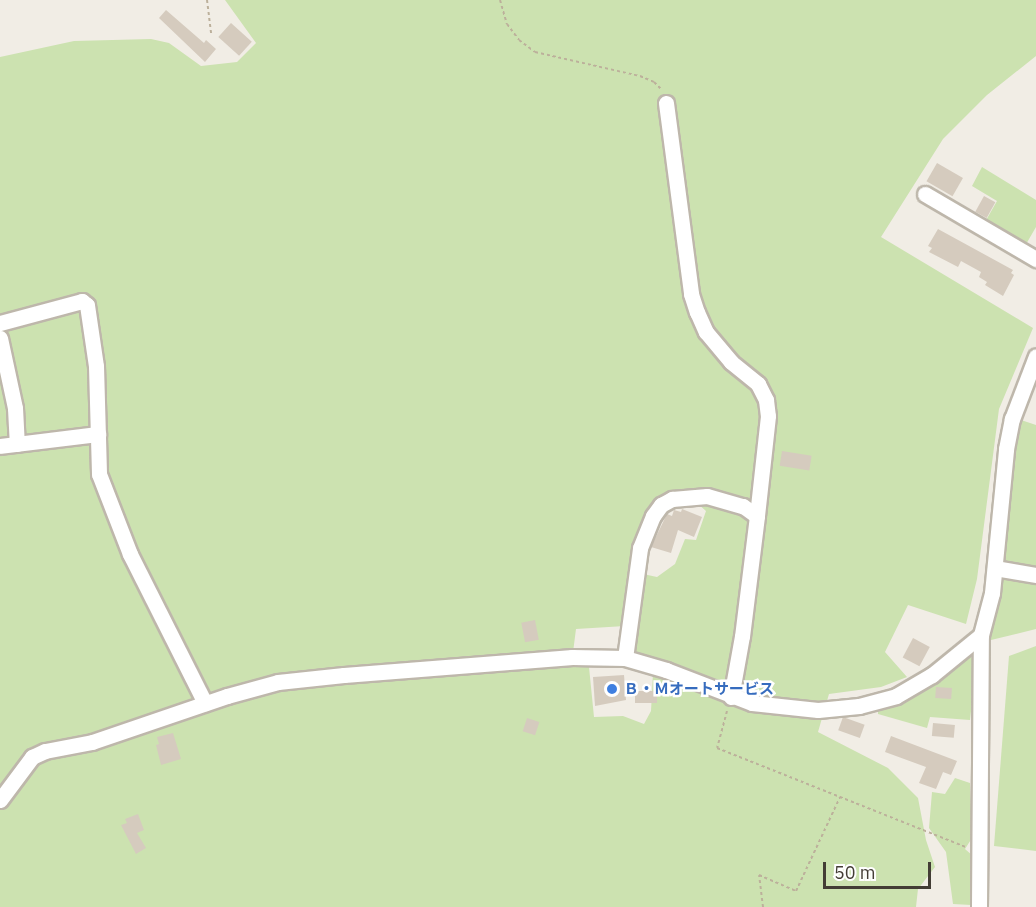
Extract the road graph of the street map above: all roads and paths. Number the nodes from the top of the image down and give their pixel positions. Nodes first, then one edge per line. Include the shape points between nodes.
1 (207, 0) edge
2 (500, 0) edge
3 (211, 34) dead end
4 (666, 103) joint
5 (925, 194) dead end
6 (1036, 258) edge
7 (0, 323) edge
8 (0, 338) edge
9 (1036, 356) edge
10 (98, 434) junction
11 (17, 444) junction
12 (0, 446) edge
13 (757, 516) junction
14 (995, 568) junction
15 (1036, 575) edge
16 (981, 635) junction
17 (625, 658) junction
18 (731, 697) junction
19 (205, 703) junction
20 (840, 796) junction
21 (0, 800) edge
22 (978, 852) junction
23 (763, 907) edge
24 (979, 907) edge

1 - 3 path
2 - 4 path via 507,24 535,52 640,76 654,82
4 - 13 street via 697,312 706,332 731,362 758,384 766,400 768,416
5 - 6 street
7 - 10 street via 82,301 87,305 96,366
8 - 11 street via 15,408
9 - 14 street via 1012,419 1006,449
10 - 11 street
10 - 19 street via 99,474 114,519
11 - 12 street
13 - 17 street via 743,506 707,496 672,499 661,505 640,548
13 - 18 street
14 - 15 street
14 - 16 street via 990,608
16 - 18 street via 932,675 896,696 859,706 818,710 769,706
16 - 22 street
17 - 18 street
17 - 19 street via 572,657 278,682
18 - 20 path via 717,748
19 - 21 street via 92,742 45,751 32,758
20 - 22 path
20 - 23 path via 796,891 759,875
22 - 24 street

